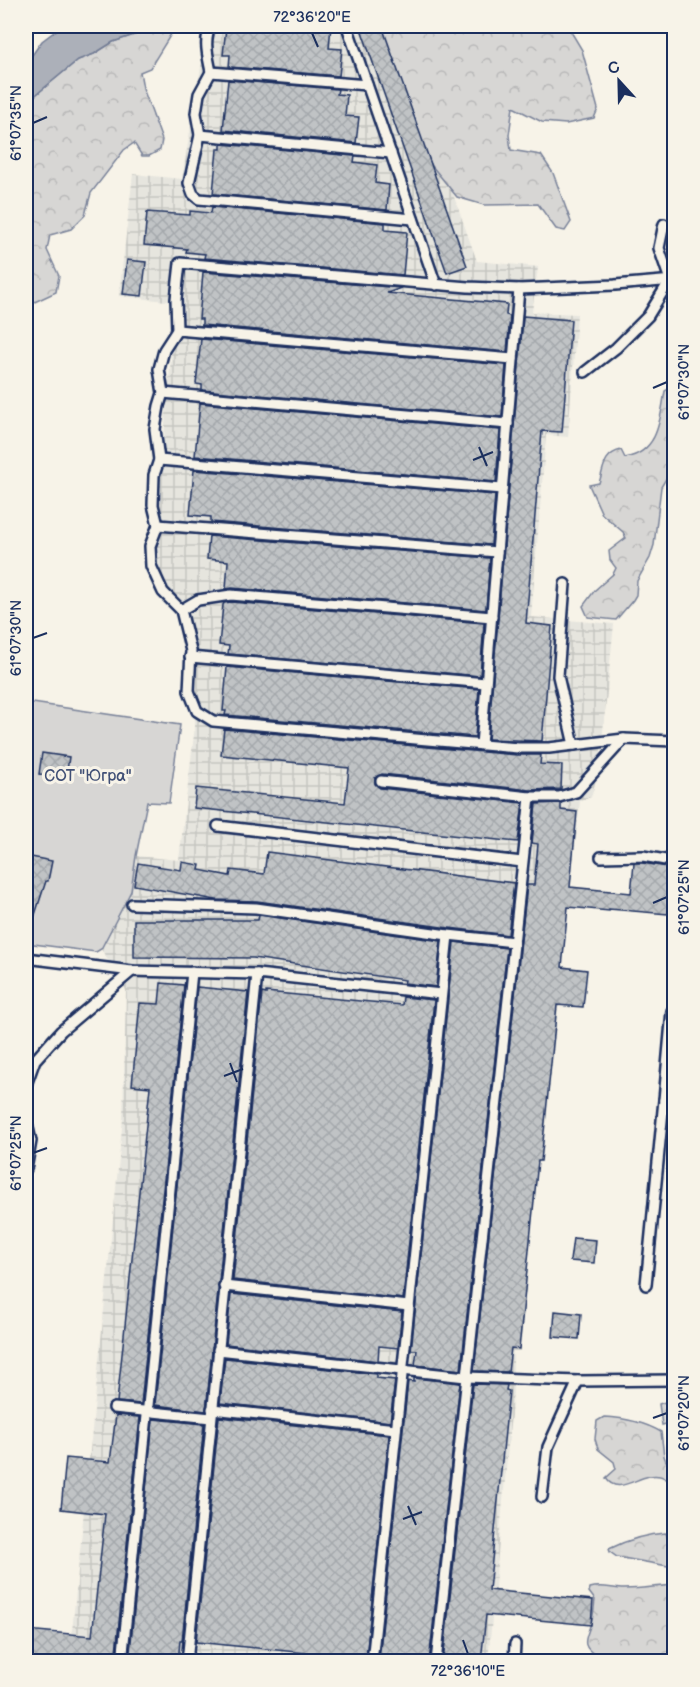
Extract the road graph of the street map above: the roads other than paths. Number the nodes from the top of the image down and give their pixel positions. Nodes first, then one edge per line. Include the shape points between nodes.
1 (212, 26) edge
2 (347, 26) edge
3 (211, 72) junction
4 (367, 85) junction
5 (200, 135) junction
6 (391, 153) junction
7 (413, 219) junction
8 (664, 224) dead end
9 (672, 280) edge
10 (435, 285) junction
11 (519, 289) junction
12 (177, 330) junction
13 (513, 359) junction
14 (585, 372) dead end
15 (163, 393) junction
16 (508, 424) junction
17 (159, 460) junction
18 (502, 489) junction
19 (158, 525) junction
20 (497, 552) junction
21 (565, 584) dead end
22 (181, 610) junction
23 (492, 617) junction
24 (190, 657) junction
25 (486, 683) junction
26 (624, 739) junction
27 (675, 741) edge
28 (481, 745) junction
29 (574, 745) junction
30 (381, 781) dead end
31 (530, 797) junction
32 (218, 826) dead end
33 (601, 857) dead end
34 (522, 862) junction
35 (675, 863) edge
36 (132, 904) dead end
37 (448, 935) junction
38 (514, 942) junction
39 (26, 958) edge
40 (132, 971) junction
41 (192, 972) junction
42 (257, 974) junction
43 (441, 994) junction
44 (672, 1011) dead end
45 (26, 1085) edge
46 (664, 1101) junction
47 (675, 1101) edge
48 (26, 1119) edge
49 (26, 1169) edge
50 (646, 1285) dead end
51 (224, 1286) junction
52 (409, 1306) junction
53 (218, 1350) junction
54 (402, 1370) junction
55 (466, 1377) junction
56 (675, 1380) edge
57 (578, 1381) junction
58 (114, 1408) dead end
59 (147, 1410) junction
60 (211, 1414) junction
61 (396, 1429) junction
62 (542, 1497) dead end
63 (515, 1644) dead end
64 (122, 1662) edge
65 (187, 1662) edge
66 (372, 1662) edge
67 (436, 1662) edge
68 (514, 1662) edge

1 - 3 lane via 206,50
2 - 4 lane
3 - 4 lane
3 - 5 lane via 199,94 196,113
4 - 6 lane
5 - 6 lane
5 - 7 lane via 189,183 199,199
6 - 7 lane
7 - 10 lane
8 - 9 lane via 659,248
9 - 11 lane
9 - 14 lane via 648,316
10 - 11 lane
10 - 12 lane via 180,263
11 - 13 lane
12 - 13 lane
12 - 15 lane via 164,350 159,369
13 - 16 lane
15 - 16 lane
15 - 17 lane via 155,429
16 - 18 lane
17 - 18 lane
17 - 19 lane via 153,505
18 - 20 lane
19 - 20 lane
19 - 22 lane via 150,546 151,566 163,592
20 - 23 lane
21 - 29 lane via 558,676
22 - 23 lane via 198,600 231,595
22 - 24 lane
23 - 25 lane
24 - 25 lane
24 - 28 lane via 189,691 197,711 213,721
25 - 28 lane
26 - 27 lane
26 - 29 lane
26 - 31 lane via 576,792 559,797
28 - 29 lane
30 - 31 lane
31 - 34 lane
32 - 34 lane
33 - 35 lane via 643,856
34 - 38 lane
36 - 37 lane via 256,908
37 - 38 lane
37 - 43 lane
38 - 55 lane
39 - 40 lane
40 - 41 lane
40 - 45 lane via 61,1031 35,1060
41 - 42 lane
41 - 59 lane
42 - 43 lane
42 - 51 lane
43 - 52 lane
44 - 46 lane
46 - 47 lane
46 - 50 lane
48 - 49 lane via 31,1141
51 - 52 lane
51 - 53 lane
52 - 54 lane
53 - 54 lane
53 - 60 lane
54 - 55 lane
54 - 61 lane
55 - 57 lane
55 - 67 lane
56 - 57 lane
57 - 62 lane via 548,1446
58 - 59 lane
59 - 60 lane
59 - 64 lane
60 - 61 lane
60 - 65 lane
61 - 66 lane
63 - 68 lane

